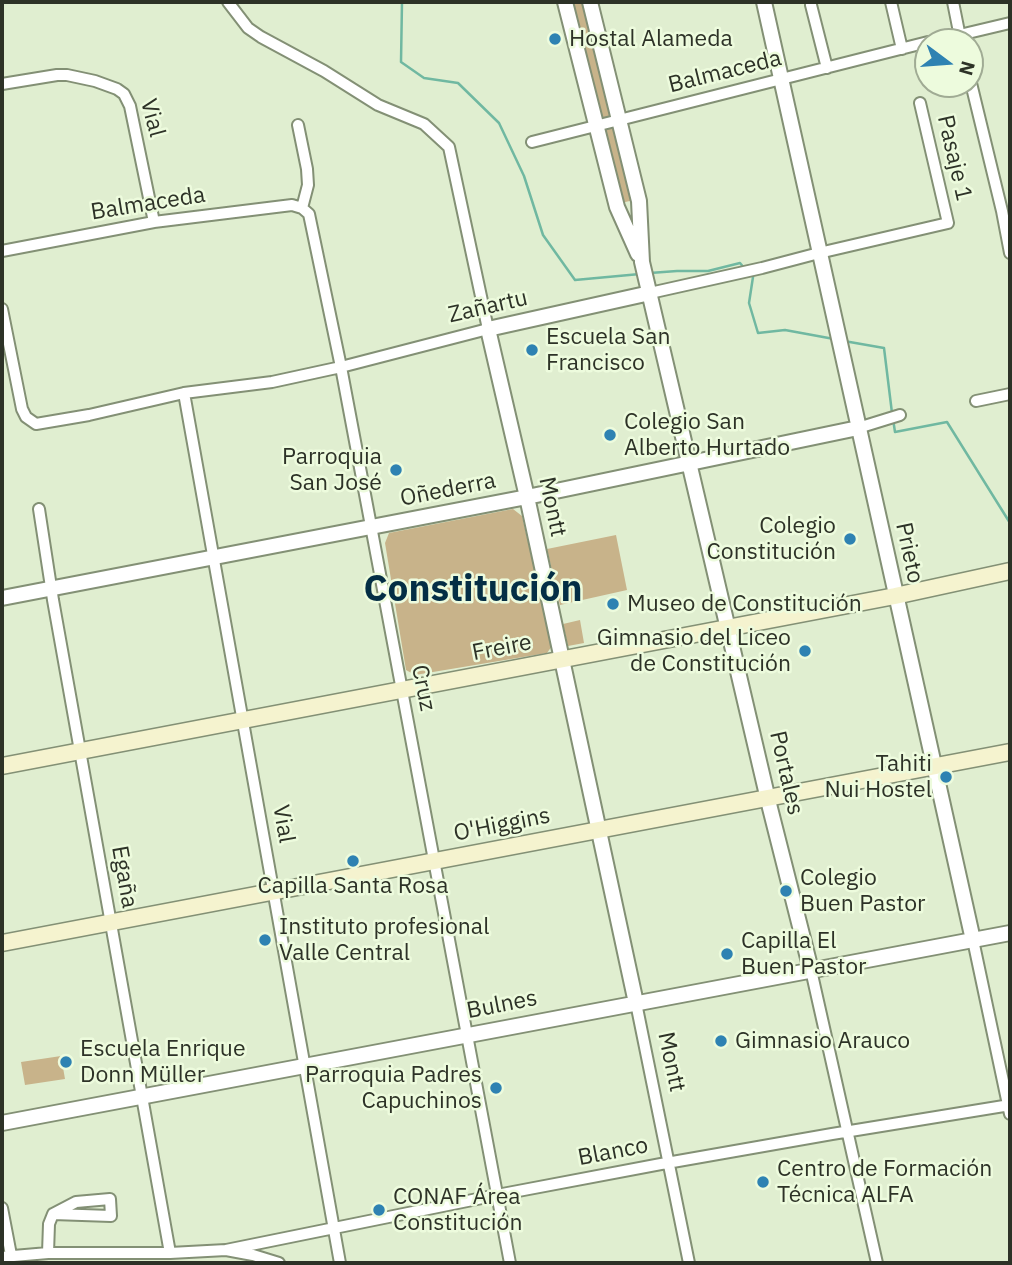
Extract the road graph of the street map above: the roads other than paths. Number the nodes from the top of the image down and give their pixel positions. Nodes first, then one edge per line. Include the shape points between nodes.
1 (228, 2) edge
2 (581, 2) edge
3 (590, 2) edge
4 (764, 2) edge
5 (891, 2) edge
6 (953, 2) edge
7 (566, 4) edge
8 (811, 5) dead end
9 (1010, 23) edge
10 (958, 28) edge
11 (984, 31) edge
12 (914, 46) edge
13 (902, 49) junction
14 (827, 68) junction
15 (782, 79) junction
16 (2, 84) edge
17 (975, 98) edge
18 (920, 103) dead end
19 (619, 120) junction
20 (298, 124) dead end
21 (596, 126) junction
22 (532, 142) dead end
23 (302, 208) junction
24 (1006, 210) edge
25 (639, 218) junction
26 (622, 221) junction
27 (154, 222) junction
28 (948, 223) joint
29 (2, 251) edge
30 (819, 253) junction
31 (1010, 253) edge
32 (642, 262) junction
33 (649, 289) junction
34 (2, 309) edge
35 (488, 329) junction
36 (341, 367) junction
37 (184, 393) junction
38 (1010, 394) edge
39 (976, 401) dead end
40 (900, 415) dead end
41 (858, 428) junction
42 (690, 464) junction
43 (527, 497) junction
44 (39, 509) dead end
45 (370, 527) junction
46 (214, 557) junction
47 (1010, 571) edge
48 (51, 589) junction
49 (895, 596) junction
50 (2, 598) edge
51 (728, 628) junction
52 (562, 660) junction
53 (403, 690) junction
54 (243, 720) junction
55 (80, 751) junction
56 (1010, 752) edge
57 (2, 766) edge
58 (933, 766) junction
59 (768, 797) junction
60 (598, 829) junction
61 (433, 861) junction
62 (274, 891) junction
63 (111, 922) junction
64 (1010, 933) edge
65 (973, 940) junction
66 (2, 943) edge
67 (811, 970) junction
68 (636, 1003) junction
69 (466, 1035) junction
70 (305, 1066) junction
71 (142, 1096) junction
72 (1010, 1108) edge
73 (2, 1123) edge
74 (847, 1132) junction
75 (670, 1163) junction
76 (497, 1195) junction
77 (2, 1208) edge
78 (53, 1214) junction
79 (334, 1228) junction
80 (226, 1250) junction
81 (48, 1253) junction
82 (170, 1253) junction
83 (6, 1256) edge
84 (279, 1263) edge
85 (340, 1263) edge
86 (510, 1263) edge
87 (690, 1263) edge
88 (877, 1263) edge

1 - 35 street, Montt via 261,37 377,104 424,124 449,147
2 - 7 street
3 - 19 street
4 - 15 street, Prieto
5 - 13 street
6 - 10 street
7 - 21 street
8 - 14 street
9 - 11 street, Balmaceda
12 - 13 street, Balmaceda
13 - 14 street, Balmaceda
14 - 15 street, Balmaceda
15 - 19 street, Balmaceda
15 - 30 street, Prieto
16 - 27 street, Vial via 76,76 121,91 130,106
17 - 24 street
18 - 28 street, Pasaje 1
19 - 21 street, Balmaceda
19 - 25 street
20 - 23 street, Cruz via 308,185
21 - 22 street, Balmaceda
21 - 26 street
23 - 27 street, Balmaceda via 292,205
23 - 36 street, Cruz via 309,215
24 - 31 street
25 - 26 street via 632,224
25 - 32 street
26 - 32 street
27 - 29 street, Balmaceda
28 - 30 street, Zañartu
30 - 33 street, Zañartu
30 - 41 street, Prieto
32 - 33 street, Portales
33 - 35 street, Zañartu
33 - 42 street, Portales
34 - 37 street, Zañartu via 22,409 36,424
35 - 36 street, Zañartu
35 - 43 street, Montt
36 - 37 street, Zañartu via 272,382
36 - 45 street, Cruz
37 - 46 street, Vial
38 - 39 street
40 - 41 street, Oñederra
41 - 42 street, Oñederra
41 - 49 street, Prieto
42 - 43 street, Oñederra
42 - 51 street, Portales
43 - 45 street, Oñederra
43 - 52 street, Montt
44 - 48 street, Egaña
45 - 46 street, Oñederra
45 - 53 street, Cruz
46 - 48 street, Oñederra
46 - 54 street, Vial
47 - 49 main road, Freire
48 - 50 street, Oñederra
48 - 55 street, Egaña
49 - 51 main road, Freire
49 - 58 street, Prieto
51 - 52 main road, Freire
51 - 59 street, Portales
52 - 53 main road, Freire
52 - 60 street, Montt
53 - 54 main road, Freire
53 - 61 street, Cruz
54 - 55 main road, Freire
54 - 62 street, Vial
55 - 57 main road, Freire
55 - 63 street, Egaña
56 - 58 main road, O'Higgins
58 - 59 main road, O'Higgins
58 - 65 street, Prieto
59 - 60 main road, O'Higgins
59 - 67 street, Portales
60 - 61 main road, O'Higgins
60 - 68 street, Montt
61 - 62 main road, O'Higgins
61 - 69 street, Cruz
62 - 63 main road, O'Higgins
62 - 70 street, Vial
63 - 66 main road, O'Higgins
63 - 71 street, Egaña
64 - 65 street, Bulnes
65 - 67 street, Bulnes
65 - 72 street, Prieto
67 - 68 street, Bulnes
67 - 74 street, Portales
68 - 69 street, Bulnes
68 - 75 street, Montt
69 - 70 street, Bulnes
69 - 76 street, Cruz
70 - 71 street, Bulnes
70 - 79 street, Vial
71 - 73 street, Bulnes
71 - 82 street, Egaña
72 - 74 street, Blanco
74 - 75 street, Blanco
74 - 88 street, Portales
75 - 76 street, Blanco
75 - 87 street, Montt
76 - 79 street, Blanco
76 - 86 street, Cruz
77 - 83 street
78 - 78 street via 111,1216 110,1199 76,1202
78 - 81 street
79 - 80 street, Blanco
79 - 85 street, Vial
80 - 82 street
80 - 84 street
81 - 82 street
81 - 83 street

